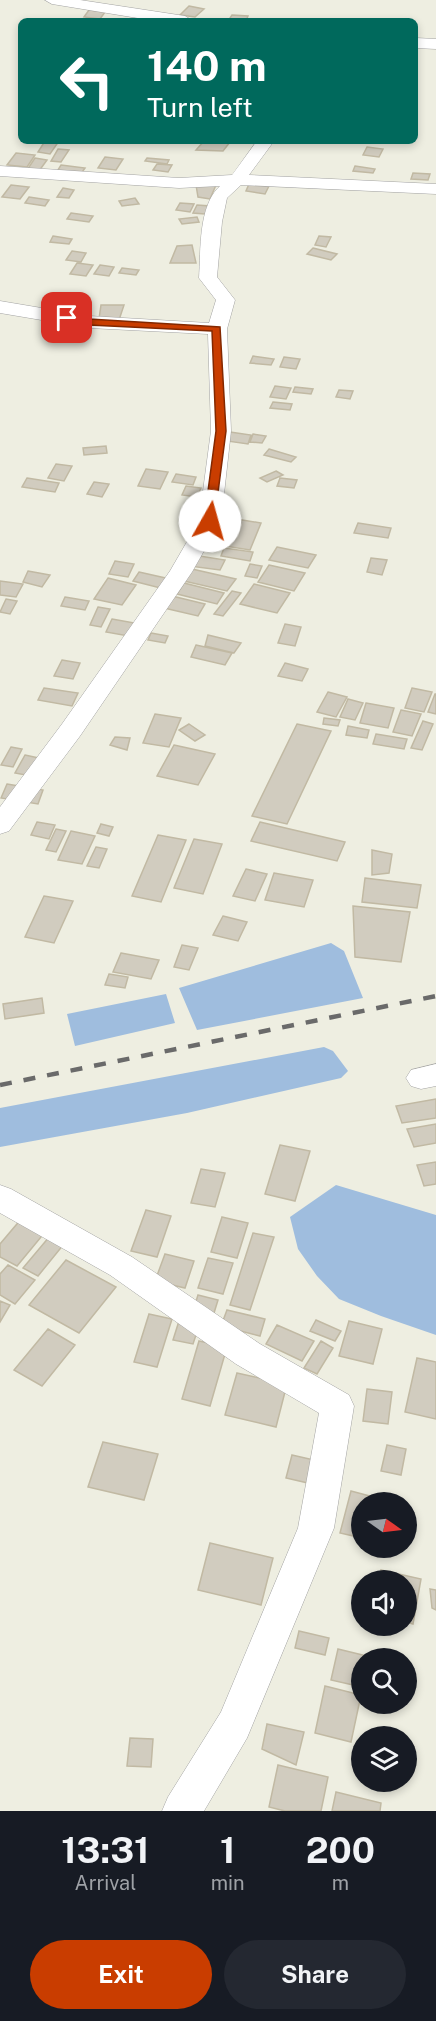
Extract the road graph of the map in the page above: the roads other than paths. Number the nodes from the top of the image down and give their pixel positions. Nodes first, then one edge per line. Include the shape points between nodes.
1 (52, 0) edge
2 (166, 18) edge
3 (418, 43) edge
4 (436, 45) edge
5 (264, 144) edge
6 (0, 171) edge
7 (237, 180) junction
8 (436, 189) edge
9 (0, 307) edge
10 (217, 329) junction
11 (0, 825) edge
12 (0, 1198) edge
13 (182, 1811) edge

1 - 2 street
3 - 4 street
5 - 7 street
6 - 7 street via 179,183
7 - 8 street
7 - 10 street via 219,196 213,222 208,278 226,300
9 - 10 street via 89,322
10 - 11 street via 221,431 210,521 181,572
12 - 13 street via 121,1266 248,1354 336,1406 316,1528 234,1725

